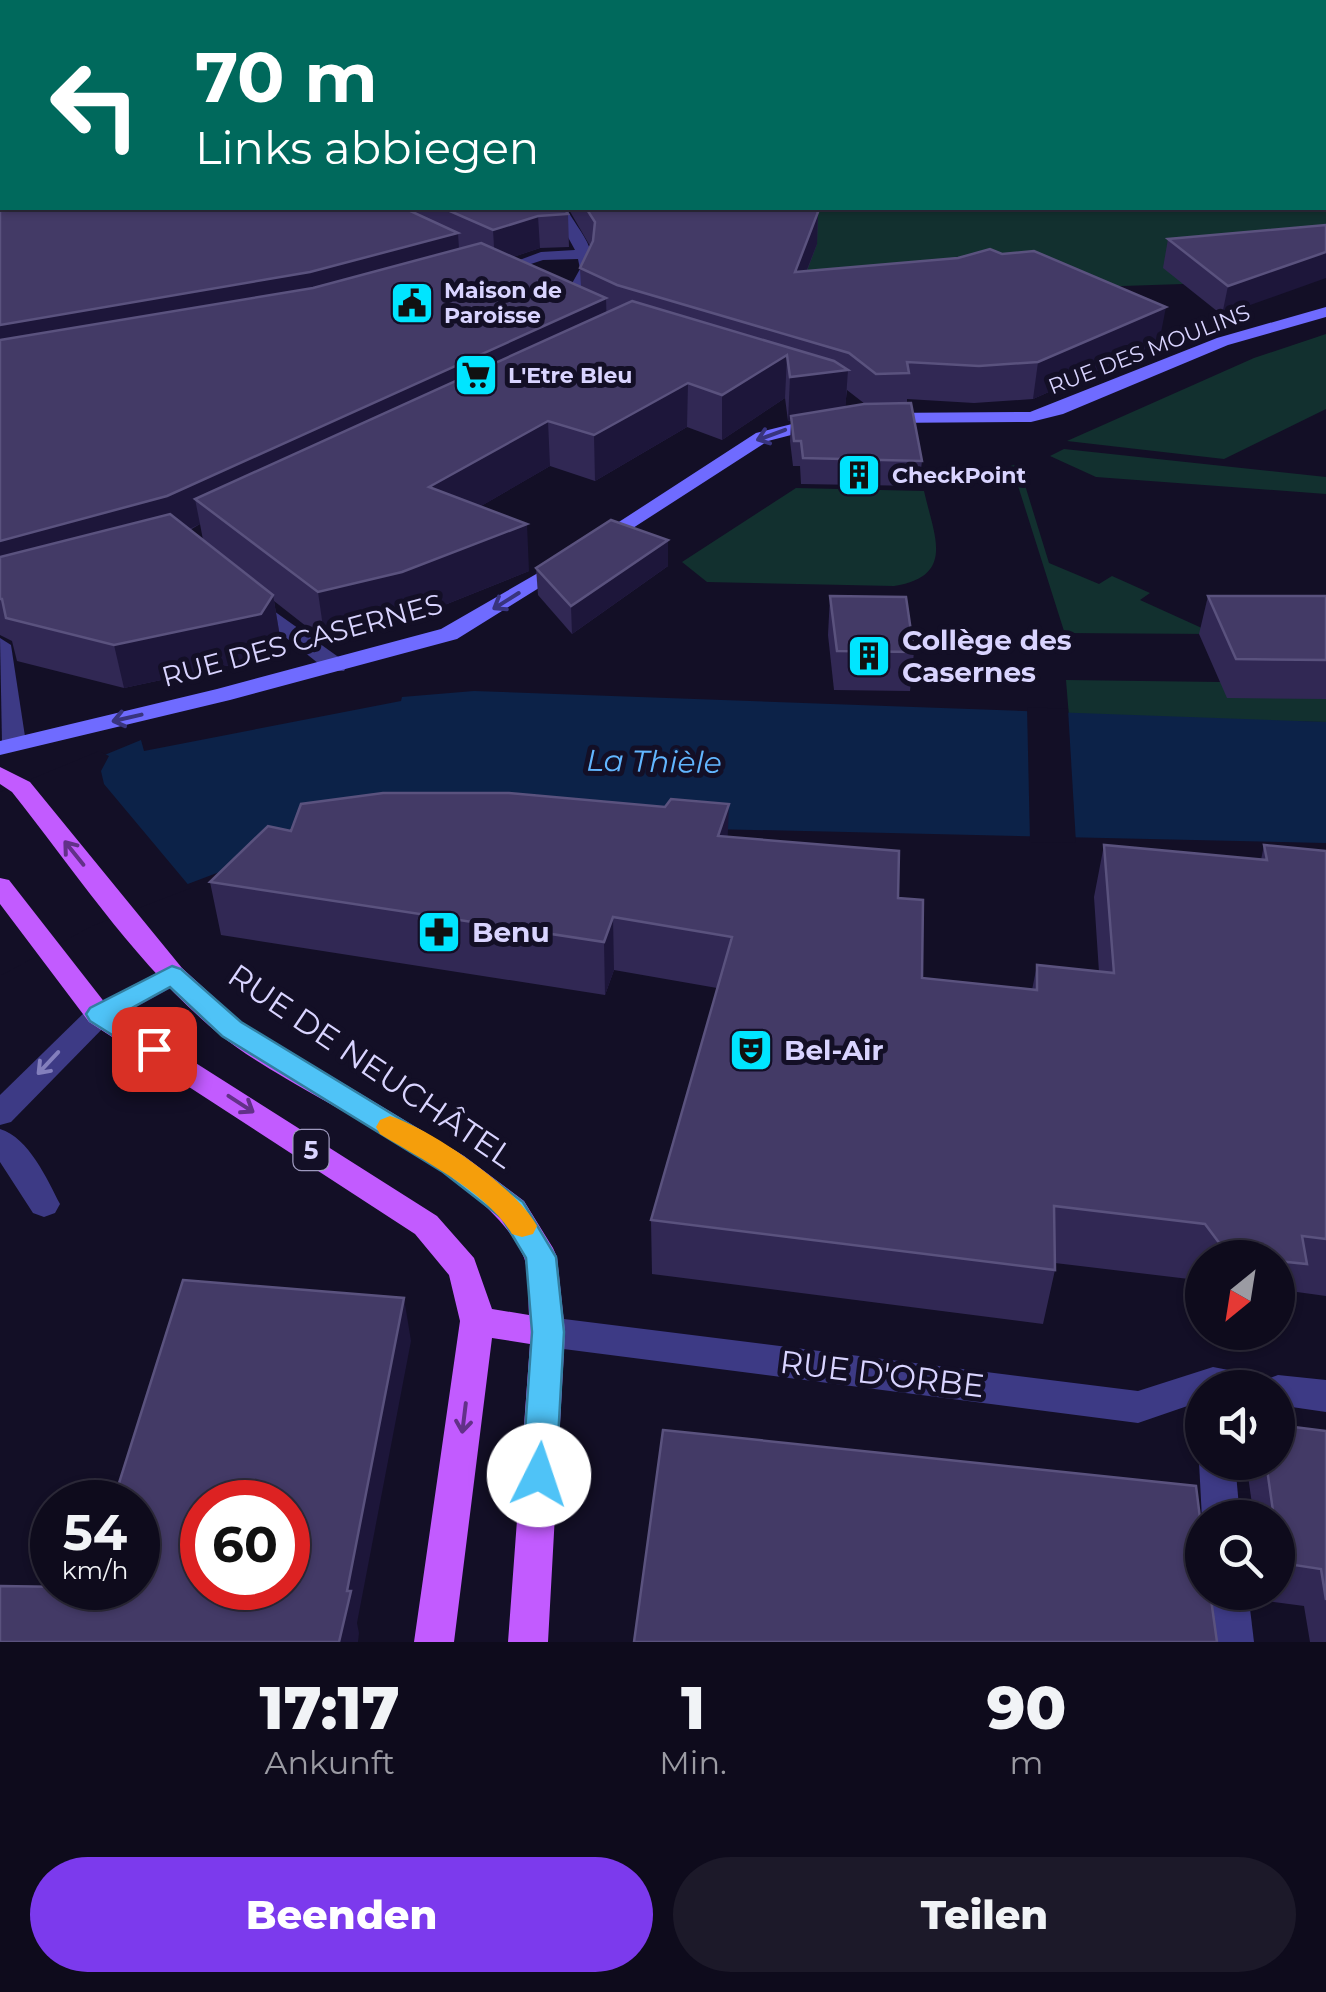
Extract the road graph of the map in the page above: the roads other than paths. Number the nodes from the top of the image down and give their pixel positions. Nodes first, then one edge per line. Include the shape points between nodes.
1 (560, 210) edge
2 (585, 254) junction
3 (491, 269) junction
4 (469, 272) edge
5 (524, 285) edge
6 (568, 305) edge
7 (1326, 312) edge
8 (866, 418) edge
9 (832, 420) edge
10 (243, 593) edge
11 (0, 645) edge
12 (336, 666) junction
13 (7, 745) edge
14 (7, 778) edge
15 (0, 886) edge
16 (172, 975) junction
17 (99, 1014) junction
18 (0, 1114) edge
19 (0, 1141) edge
20 (44, 1204) dead end
21 (476, 1321) junction
22 (548, 1332) junction
23 (1295, 1392) edge
24 (1185, 1393) edge
25 (1326, 1396) edge
26 (1230, 1610) edge
27 (434, 1642) edge
28 (528, 1642) edge
29 (1234, 1642) edge

1 - 2 street
2 - 3 street via 540,256
2 - 6 street via 587,269
3 - 4 street
3 - 5 street
7 - 8 street, RUE DES MOULINS via 1205,347 1031,417
9 -> 12 street, RUE DES CASERNES via 762,437 729,455 448,634
10 - 12 street
11 - 13 street
12 -> 13 street, RUE DES CASERNES
16 -> 14 main road, RUE DE NEUCHÂTEL / 5
15 - 17 main road, 5
16 - 17 street
16 - 22 main road, RUE DE NEUCHÂTEL / 5 via 231,1029 453,1165 513,1210 541,1257
17 -> 18 street
17 -> 21 main road, 5 via 426,1226 456,1254 474,1289
19 - 20 street
21 - 22 main road
21 -> 27 main road, 5
22 - 24 street, RUE D'ORBE via 1138,1407
22 - 28 main road, RUE DE NEUCHÂTEL / 5
23 - 25 street
26 - 29 street

